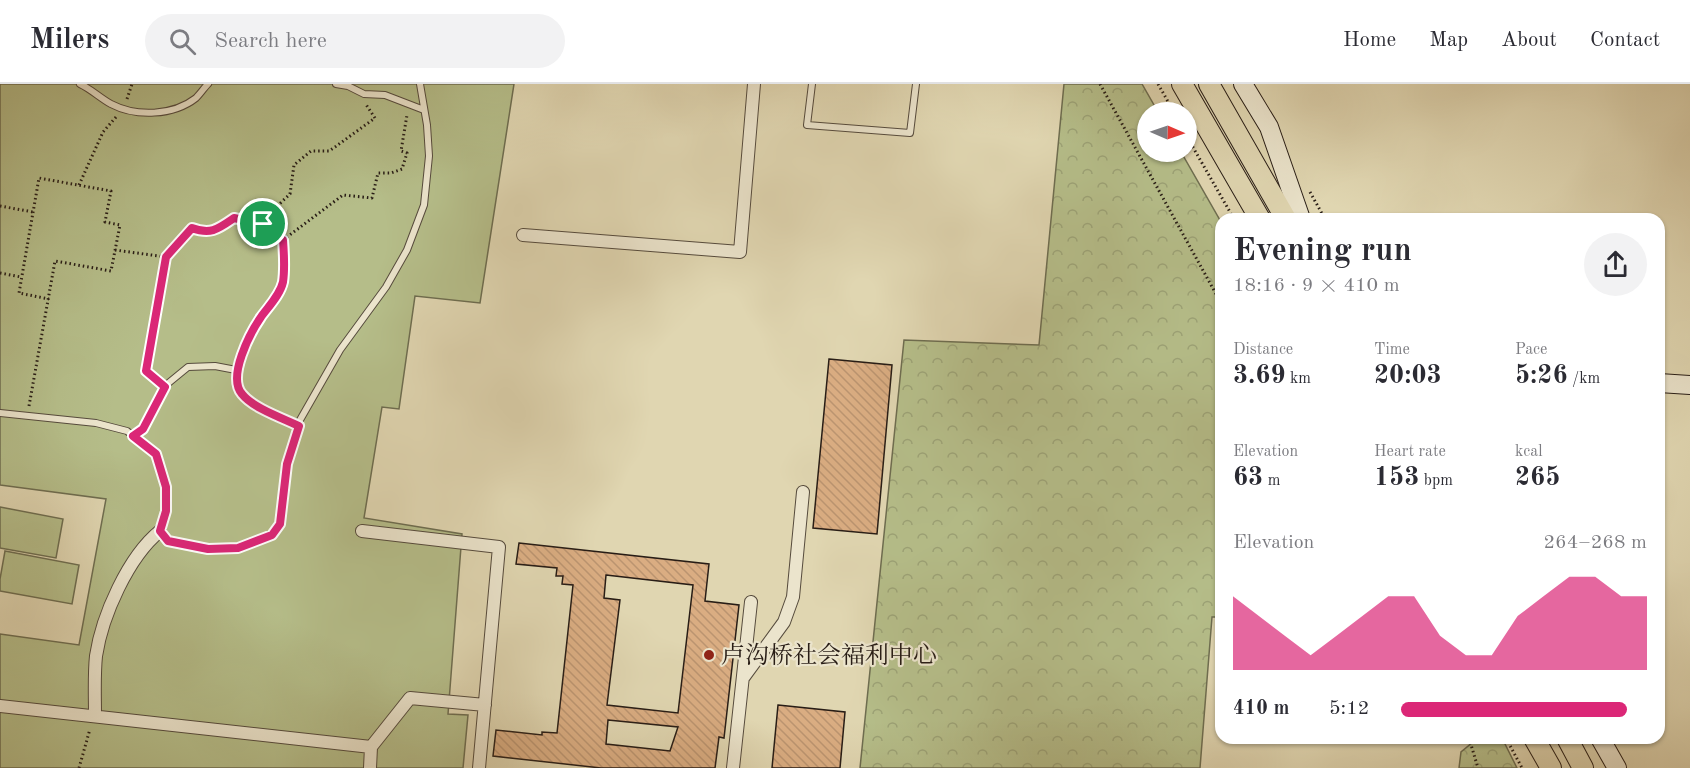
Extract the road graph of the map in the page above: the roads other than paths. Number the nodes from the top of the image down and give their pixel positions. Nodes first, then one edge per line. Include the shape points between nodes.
1 (80, 84) edge
2 (208, 84) edge
3 (336, 84) edge
4 (420, 84) edge
5 (754, 84) edge
6 (812, 84) edge
7 (916, 84) edge
8 (1182, 84) edge
9 (1209, 84) edge
10 (1243, 84) edge
11 (425, 112) junction
12 (1257, 213) edge
13 (1283, 213) edge
14 (1299, 213) edge
15 (523, 235) dead end
16 (248, 343) road end
17 (236, 370) junction
18 (1665, 383) edge
19 (1690, 385) edge
20 (0, 413) edge
21 (299, 426) junction
22 (133, 436) junction
23 (803, 492) dead end
24 (160, 531) junction
25 (362, 531) dead end
26 (751, 603) dead end
27 (743, 678) junction
28 (485, 705) junction
29 (0, 706) edge
30 (95, 716) junction
31 (1537, 744) edge
32 (1570, 744) edge
33 (1603, 744) edge
34 (372, 747) junction
35 (370, 768) edge
36 (479, 768) edge
37 (733, 768) edge
38 (1551, 768) edge
39 (1583, 768) edge
40 (1617, 768) edge

1 - 2 lane via 112,104 140,113 180,106 196,98
3 - 11 lane via 364,94 386,95
4 - 11 lane
5 - 15 street via 740,252
6 - 7 lane via 807,126 910,133
8 - 12 main road
9 - 13 main road
10 - 14 street via 1269,127
11 - 21 lane via 429,156 424,205 407,250 386,287 340,350
16 - 17 lane
17 - 21 lane via 237,386 252,403
17 - 22 lane via 188,367 165,387 143,429
18 - 19 street
20 - 22 lane via 96,423 128,431
21 - 24 lane via 287,464 280,524 272,535 238,548 208,549 168,541
22 - 24 lane via 156,454 166,487 166,511
23 - 27 street via 793,597 784,622
24 - 30 street via 134,562 109,609 96,656
25 - 28 street via 499,547
26 - 27 street
27 - 37 street
28 - 34 street via 410,698
28 - 36 street
29 - 30 street
30 - 34 street
31 - 38 main road
32 - 39 main road
33 - 40 street
34 - 35 street

